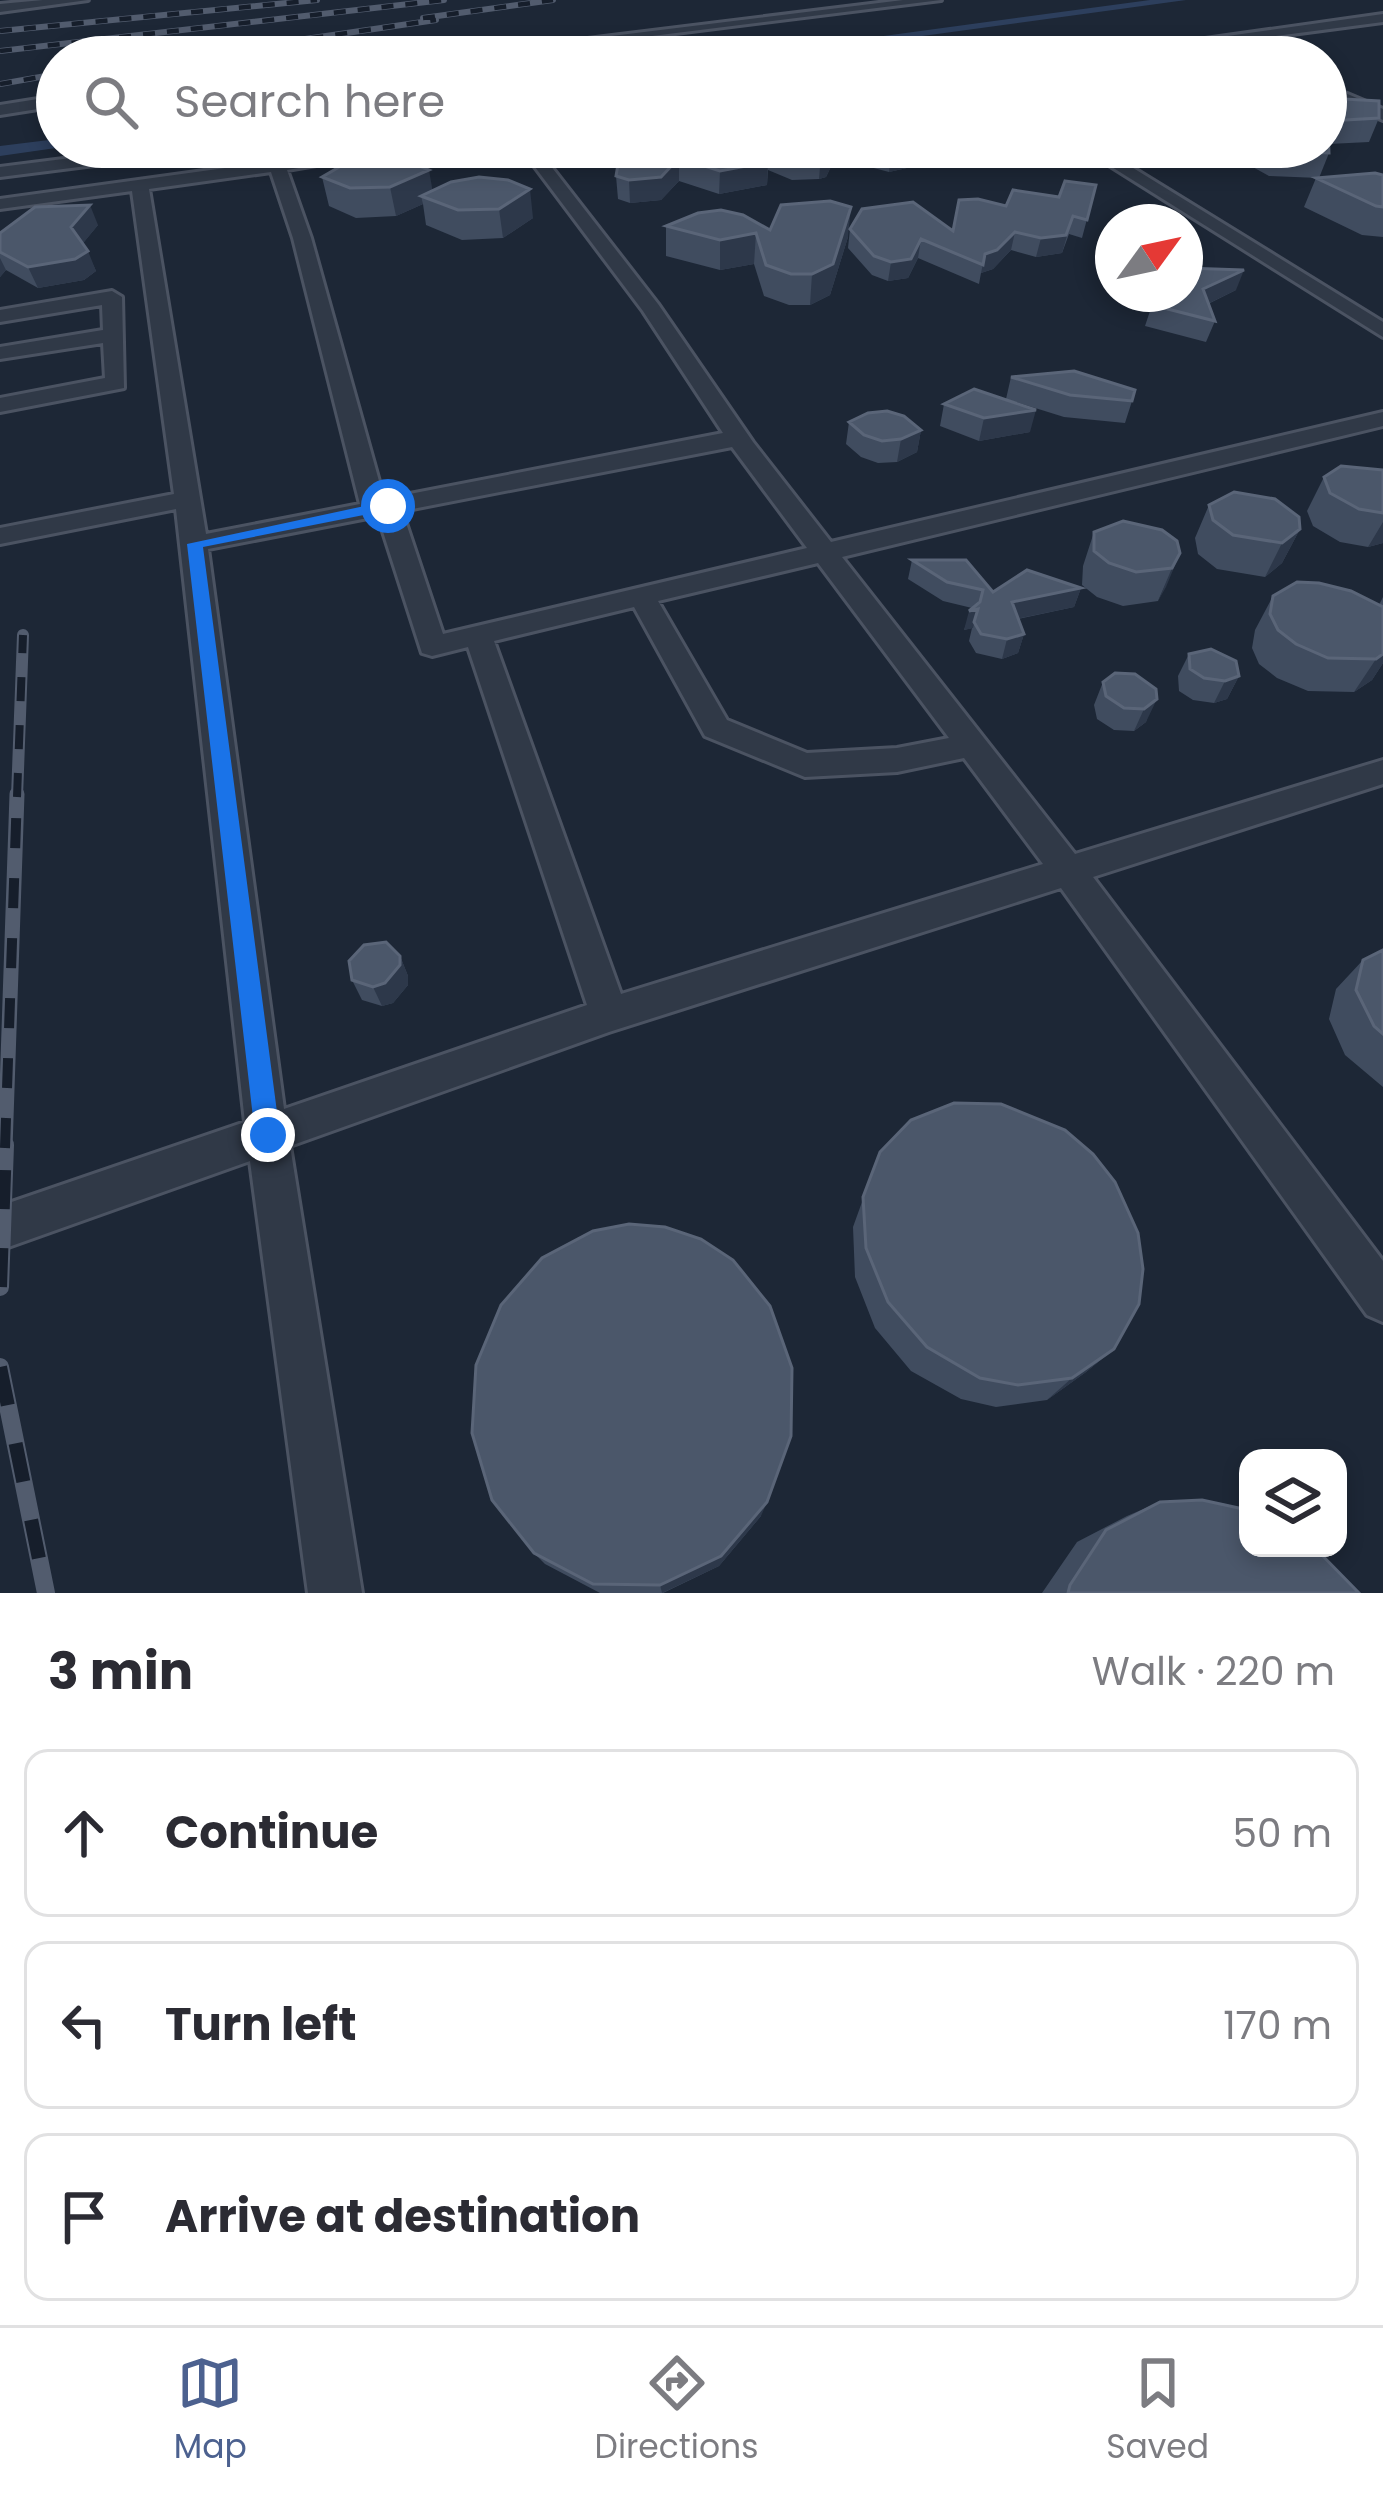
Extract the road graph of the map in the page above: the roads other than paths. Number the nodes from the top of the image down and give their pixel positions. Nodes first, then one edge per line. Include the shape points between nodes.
1 (82, 0) edge
2 (934, 0) edge
3 (0, 8) edge
4 (1383, 18) edge
5 (630, 36) edge
6 (1249, 36) edge
7 (1347, 99) edge
8 (36, 104) edge
9 (0, 110) edge
10 (1383, 115) edge
11 (36, 167) edge
12 (217, 168) edge
13 (279, 168) edge
14 (545, 168) edge
15 (1122, 168) edge
16 (0, 172) edge
17 (140, 184) junction
18 (0, 204) edge
19 (0, 316) edge
20 (1383, 331) edge
21 (114, 335) junction
22 (0, 353) edge
23 (0, 405) edge
24 (1383, 419) edge
25 (737, 437) junction
26 (188, 499) junction
27 (381, 507) junction
28 (0, 536) edge
29 (194, 544) junction
30 (825, 554) junction
31 (642, 597) junction
32 (478, 635) junction
33 (972, 745) junction
34 (1383, 772) edge
35 (1069, 871) junction
36 (610, 1015) junction
37 (268, 1135) junction
38 (0, 1228) edge
39 (1383, 1299) edge
40 (334, 1593) edge

1 - 3 street
2 - 5 street
4 - 6 street
7 - 10 street
8 - 9 street
11 - 16 street
12 - 17 street
13 - 27 street
14 - 25 street
15 - 20 street
17 - 18 street
17 - 26 street
19 - 21 street via 112,297
21 - 22 street
21 - 23 street via 116,382
24 - 30 street
25 - 27 street
25 - 30 street
26 - 28 street
26 - 29 street
27 - 29 street
27 - 32 street via 432,646
29 - 37 street
30 - 31 street
30 - 33 street
31 - 32 street
31 - 33 street via 716,728 805,765
32 - 36 street
33 - 35 street
34 - 35 street
35 - 36 street
35 - 39 street
36 - 37 street
37 - 38 street
37 - 40 street

